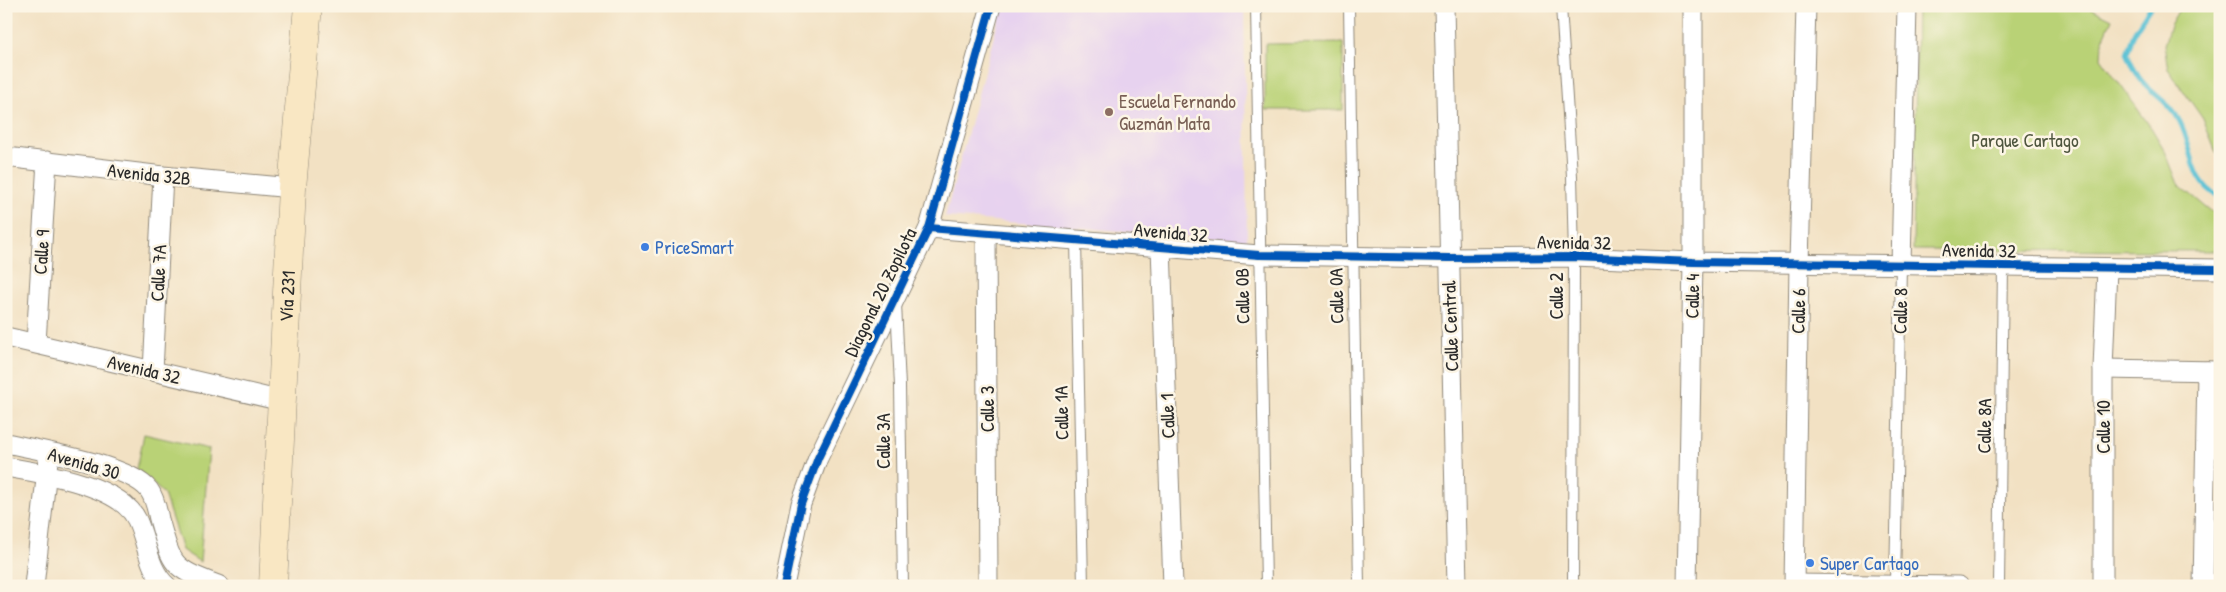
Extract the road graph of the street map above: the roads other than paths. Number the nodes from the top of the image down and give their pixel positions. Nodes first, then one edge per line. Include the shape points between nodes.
1 (308, 6) edge
2 (991, 6) edge
3 (1256, 6) edge
4 (1349, 6) edge
5 (1444, 6) edge
6 (1561, 6) edge
7 (1693, 6) edge
8 (1806, 6) edge
9 (1907, 6) edge
10 (6, 157) edge
11 (47, 161) junction
12 (163, 176) junction
13 (292, 188) junction
14 (929, 228) junction
15 (986, 232) junction
16 (1076, 240) junction
17 (1161, 247) junction
18 (1259, 255) junction
19 (1353, 257) junction
20 (1574, 257) junction
21 (1448, 258) junction
22 (1693, 262) junction
23 (1799, 263) junction
24 (1901, 265) junction
25 (2003, 266) junction
26 (2107, 268) junction
27 (2220, 269) edge
28 (895, 296) junction
29 (6, 337) edge
30 (36, 343) junction
31 (2103, 369) junction
32 (153, 371) junction
33 (2214, 371) edge
34 (282, 401) junction
35 (6, 443) edge
36 (49, 452) junction
37 (6, 467) edge
38 (47, 474) junction
39 (176, 563) junction
40 (2220, 581) edge
41 (166, 585) edge
42 (276, 585) edge
43 (1794, 585) edge
44 (1895, 585) edge
45 (34, 586) edge
46 (220, 586) edge
47 (784, 586) edge
48 (903, 586) edge
49 (988, 586) edge
50 (1083, 586) edge
51 (1173, 586) edge
52 (1266, 586) edge
53 (1359, 586) edge
54 (1457, 586) edge
55 (1573, 586) edge
56 (1687, 586) edge
57 (1959, 586) edge
58 (1999, 586) edge
59 (2103, 586) edge
60 (2203, 586) edge
61 (2212, 586) edge

1 - 13 main road, Vía 231
2 - 14 street, Diagonal 20 Zopilota
3 - 18 lane, Calle 0B
4 - 19 lane, Calle 0A
5 - 21 street, Calle Central
6 - 20 lane, Calle 2
7 - 22 street, Calle 4
8 - 23 street, Calle 6
9 - 24 street, Calle 8
10 - 11 street, Avenida 32B
11 - 12 street, Avenida 32B
11 - 30 street, Calle 9
12 - 13 street, Avenida 32B
12 - 32 street, Calle 7A
13 - 34 main road, Vía 231
14 - 15 street, Avenida 32
14 - 28 street, Diagonal 20 Zopilota
15 - 16 street, Avenida 32
15 - 49 street, Calle 3
16 - 17 street, Avenida 32
16 - 50 lane, Calle 1A
17 - 18 street, Avenida 32
17 - 51 street, Calle 1
18 - 19 street, Avenida 32
18 - 52 lane, Calle 0B
19 - 21 street, Avenida 32
19 - 53 lane, Calle 0A
20 - 21 street, Avenida 32
20 - 22 street, Avenida 32
20 - 55 lane, Calle 2
21 - 54 street, Calle Central
22 - 23 street, Avenida 32
22 - 56 street, Calle 4
23 - 24 street, Avenida 32
23 - 43 street, Calle 6
24 - 25 street, Avenida 32
24 - 44 lane, Calle 8
25 - 26 street, Avenida 32
25 - 58 lane, Calle 8A
26 - 27 street, Avenida 32
26 - 31 street, Calle 10
28 - 47 street, Diagonal 20 Zopilota via 818,458 801,504
28 - 48 lane, Calle 3A via 900,386
29 - 30 street, Avenida 32
30 - 32 street, Avenida 32
31 - 33 street
31 - 59 street, Calle 10
32 - 34 street, Avenida 32
33 - 60 street
34 - 42 main road, Vía 231
35 - 36 street, Avenida 30
36 - 38 street
36 - 39 street, Avenida 30 via 122,472 149,490 168,552
37 - 38 street, Avenida 30
38 - 41 street, Avenida 30 via 108,494 129,506 138,521 158,577
38 - 45 street
39 - 41 street
39 - 46 street, Avenida 30 via 182,571
40 - 61 street
43 - 44 street
44 - 57 street

